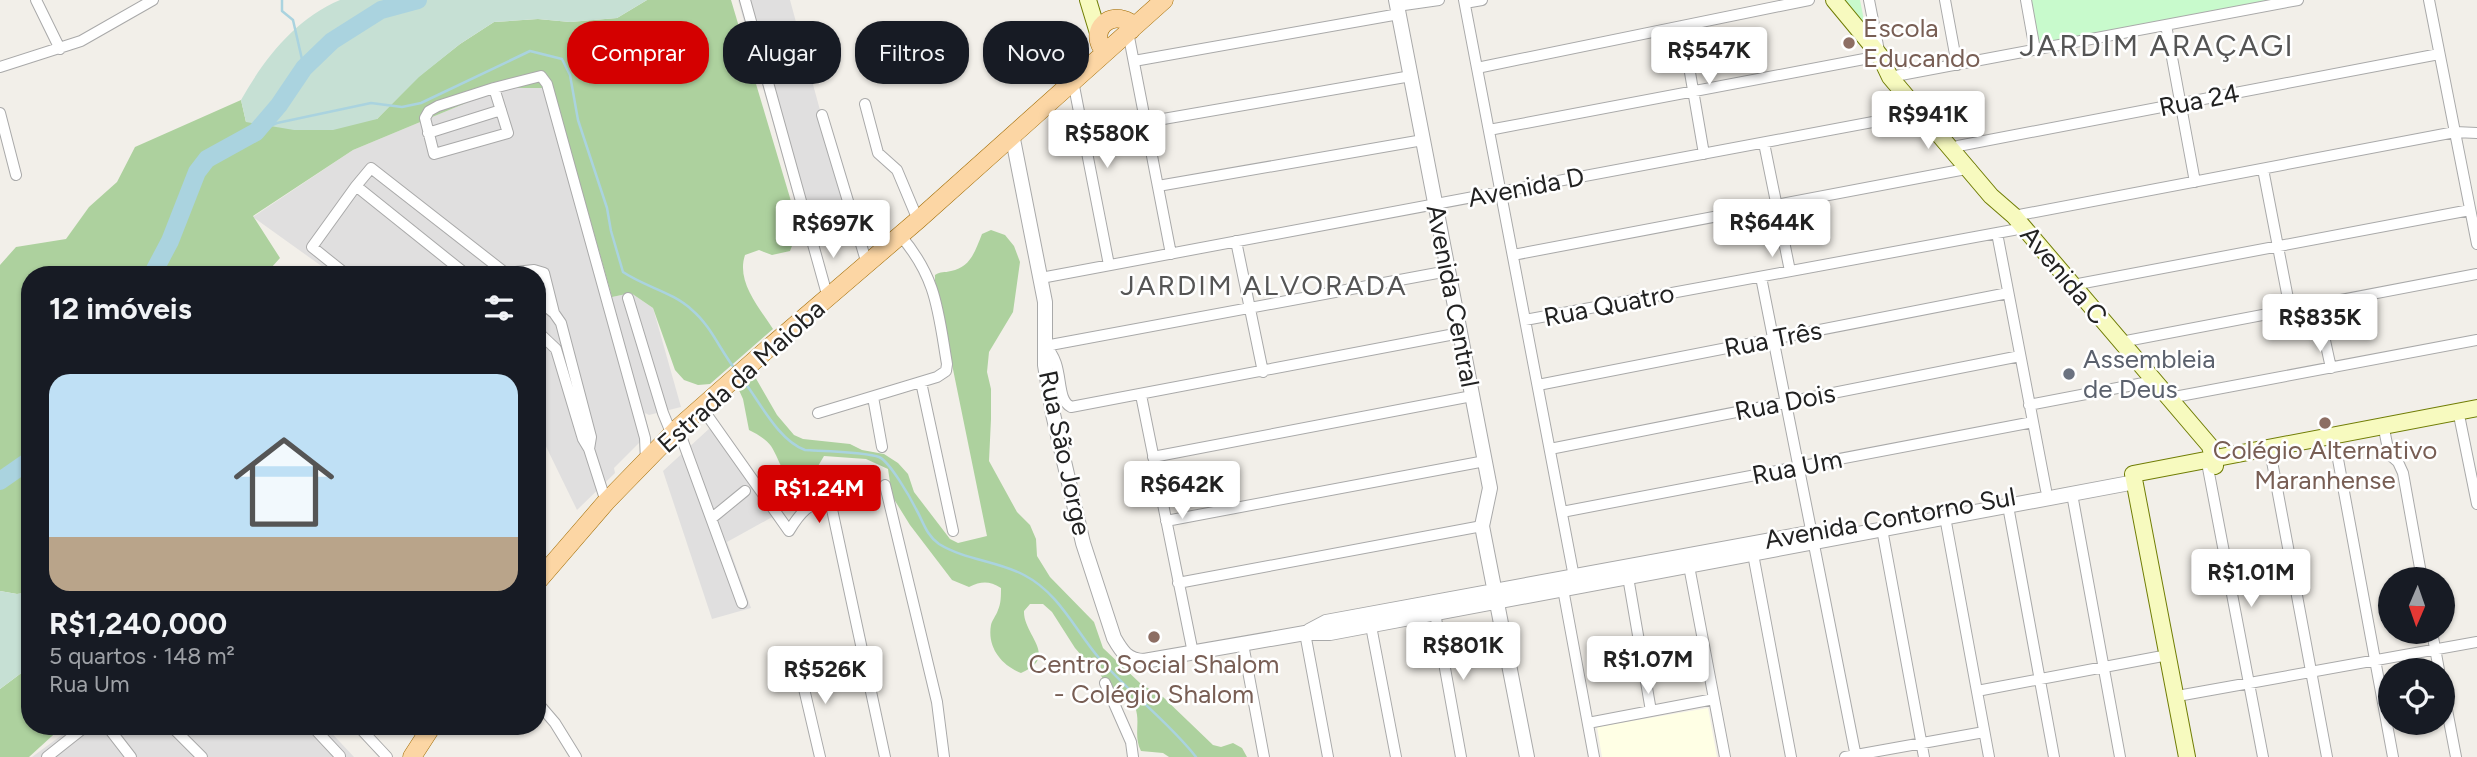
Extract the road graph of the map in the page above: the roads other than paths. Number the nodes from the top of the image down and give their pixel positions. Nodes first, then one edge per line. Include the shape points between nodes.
1 (36, 0) edge
2 (153, 0) edge
3 (745, 0) edge
4 (1090, 0) edge
5 (1439, 0) edge
6 (1482, 0) edge
7 (1809, 0) edge
8 (1834, 0) edge
9 (1869, 0) edge
10 (1945, 0) edge
11 (2026, 0) edge
12 (2298, 0) edge
13 (2429, 0) edge
14 (1465, 2) edge
15 (2265, 3) edge
16 (1160, 4) edge
17 (132, 5) edge
18 (1398, 7) edge
19 (1125, 25) junction
20 (2166, 25) junction
21 (1682, 26) junction
22 (1101, 41) junction
23 (60, 49) junction
24 (2035, 50) junction
25 (2439, 54) junction
26 (1880, 56) junction
27 (1089, 60) edge
28 (1133, 61) junction
29 (1957, 65) junction
30 (0, 67) edge
31 (1477, 68) junction
32 (1411, 76) junction
33 (1894, 77) junction
34 (1070, 84) edge
35 (1080, 84) edge
36 (494, 88) junction
37 (1693, 90) junction
38 (865, 103) dead end
39 (2181, 104) junction
40 (501, 110) junction
41 (0, 113) edge
42 (1925, 113) junction
43 (822, 115) dead end
44 (1146, 122) junction
45 (1489, 130) junction
46 (2455, 132) junction
47 (428, 133) junction
48 (2477, 133) edge
49 (1012, 134) junction
50 (1423, 141) junction
51 (1764, 143) junction
52 (1958, 146) junction
53 (1704, 154) junction
54 (1971, 168) junction
55 (2263, 169) junction
56 (16, 175) dead end
57 (2195, 182) junction
58 (356, 186) junction
59 (1158, 186) junction
60 (1501, 192) junction
61 (1436, 204) junction
62 (1777, 205) junction
63 (2470, 210) junction
64 (918, 220) junction
65 (2019, 222) junction
66 (1997, 233) junction
67 (900, 235) junction
68 (1236, 241) junction
69 (2477, 244) edge
70 (2278, 247) junction
71 (474, 250) junction
72 (1171, 254) junction
73 (1513, 255) junction
74 (867, 264) junction
75 (1109, 265) junction
76 (336, 266) edge
77 (456, 266) edge
78 (466, 266) edge
79 (496, 266) edge
80 (1448, 271) junction
81 (1790, 271) junction
82 (2477, 274) edge
83 (1761, 276) junction
84 (1041, 278) junction
85 (546, 281) edge
86 (2073, 285) junction
87 (2008, 293) junction
88 (628, 298) dead end
89 (828, 298) junction
90 (2317, 304) junction
91 (546, 306) edge
92 (1250, 308) junction
93 (2290, 309) junction
94 (554, 313) junction
95 (1525, 320) junction
96 (1460, 333) junction
97 (546, 337) edge
98 (1773, 339) junction
99 (2477, 341) edge
100 (2121, 342) junction
101 (1045, 346) junction
102 (561, 347) junction
103 (2020, 356) junction
104 (2331, 368) junction
105 (1263, 372) junction
106 (2154, 381) junction
107 (921, 382) junction
108 (1538, 385) junction
109 (1141, 395) junction
110 (1472, 396) junction
111 (873, 397) junction
112 (2169, 398) junction
113 (1786, 402) junction
114 (2029, 405) junction
115 (702, 408) junction
116 (2477, 408) edge
117 (818, 412) dead end
118 (2477, 416) edge
119 (2460, 420) junction
120 (2033, 422) junction
121 (675, 431) junction
122 (2385, 434) junction
123 (2335, 443) junction
124 (882, 447) dead end
125 (1550, 449) junction
126 (2271, 456) junction
127 (1153, 457) junction
128 (646, 461) junction
129 (1485, 461) junction
130 (2212, 464) junction
131 (1799, 467) junction
132 (2138, 477) junction
133 (885, 485) dead end
134 (2046, 490) junction
135 (745, 491) dead end
136 (2072, 494) junction
137 (606, 502) junction
138 (2477, 504) edge
139 (2008, 506) junction
140 (1562, 512) junction
141 (1945, 517) junction
142 (712, 518) junction
143 (1166, 521) junction
144 (1482, 526) junction
145 (1882, 529) junction
146 (953, 531) dead end
147 (1812, 538) junction
148 (1753, 554) junction
149 (1689, 566) junction
150 (2420, 567) edge
151 (546, 572) edge
152 (1574, 577) junction
153 (1628, 577) junction
154 (1178, 583) junction
155 (1563, 589) junction
156 (1497, 596) junction
157 (742, 603) dead end
158 (1434, 614) junction
159 (1371, 626) junction
160 (1305, 633) junction
161 (2477, 642) edge
162 (1243, 644) junction
163 (2434, 644) edge
164 (2435, 649) junction
165 (1193, 653) junction
166 (2168, 655) junction
167 (2437, 658) edge
168 (2375, 660) junction
169 (799, 663) dead end
170 (2104, 667) junction
171 (2311, 672) junction
172 (2040, 679) junction
173 (1105, 683) dead end
174 (2249, 683) junction
175 (1977, 691) junction
176 (2183, 695) junction
177 (1714, 699) junction
178 (1651, 711) junction
179 (546, 712) edge
180 (1588, 723) junction
181 (1984, 732) junction
182 (75, 735) edge
183 (114, 735) edge
184 (180, 735) edge
185 (320, 735) edge
186 (366, 735) edge
187 (426, 735) edge
188 (2452, 735) edge
189 (1922, 743) junction
190 (340, 756) edge
191 (1852, 756) edge
192 (47, 757) edge
193 (131, 757) edge
194 (202, 757) edge
195 (387, 757) edge
196 (412, 757) edge
197 (576, 757) edge
198 (820, 757) edge
199 (885, 757) edge
200 (944, 757) edge
201 (1133, 757) edge
202 (1264, 757) edge
203 (1328, 757) edge
204 (1396, 757) edge
205 (1461, 757) edge
206 (1527, 757) edge
207 (1594, 757) edge
208 (1725, 757) edge
209 (1791, 757) edge
210 (1924, 757) edge
211 (1989, 757) edge
212 (2054, 757) edge
213 (2120, 757) edge
214 (2187, 757) edge
215 (2195, 757) edge
216 (2263, 757) edge
217 (2327, 757) edge
218 (2393, 757) edge
219 (2456, 757) edge

1 - 23 street
2 - 17 street
3 - 89 street
4 - 19 main road
4 - 22 main road
5 - 18 street
6 - 14 street
7 - 21 street
8 - 26 main road, Avenida C
9 - 26 street
10 - 29 street
11 - 24 street
12 - 15 street
13 - 25 street
14 - 31 street
15 - 20 street
16 - 19 main road
17 - 23 street via 81,41
18 - 28 street
18 - 32 street, Avenida Central
19 - 22 main road, Estrada da Maioba
19 - 28 street
20 - 24 street
20 - 39 street
21 - 31 street
21 - 37 street
22 - 27 main road, Estrada da Maioba
23 - 30 street
24 - 29 street
25 - 39 street, Rua 24
25 - 46 street
26 - 33 main road, Avenida C
26 - 37 street
28 - 44 street
29 - 33 street
31 - 45 street
32 - 44 street
32 - 50 street, Avenida Central
33 - 42 main road, Avenida C
34 - 49 main road, Estrada da Maioba
35 - 75 street
36 - 40 street
36 - 47 street via 429,111 425,118
36 - 128 street via 541,76 547,83 645,438
37 - 45 street
37 - 53 street
38 - 64 street via 878,153 897,170
39 - 52 street, Rua 24
39 - 57 street
40 - 47 street
40 - 47 street via 508,133 434,154
41 - 56 street
42 - 51 street, Avenida D
42 - 52 main road, Avenida C
42 - 54 main road, Avenida C
43 - 74 street
44 - 59 street
45 - 60 street
46 - 48 street, Rua Quatro
46 - 55 street, Rua Quatro
46 - 63 street
49 - 64 main road, Estrada da Maioba
49 - 84 street, Rua São Jorge
50 - 59 street
50 - 61 street, Avenida Central
51 - 53 street, Avenida D
51 - 62 street
52 - 54 main road, Avenida C
53 - 60 street, Avenida D
54 - 62 street
54 - 65 main road, Avenida C
55 - 57 street, Rua Quatro
55 - 70 street
57 - 65 street, Rua Quatro
58 - 71 street via 371,168
58 - 76 street via 312,247
58 - 77 street
59 - 72 street
60 - 61 street, Avenida D
60 - 73 street
61 - 68 street, Avenida D
61 - 80 street, Avenida Central
62 - 73 street
62 - 81 street
63 - 69 street
63 - 70 street
64 - 67 main road, Estrada da Maioba
65 - 66 street, Rua Quatro
65 - 86 main road, Avenida C
66 - 81 street, Rua Quatro
66 - 87 street
67 - 74 main road, Estrada da Maioba
67 - 107 street via 930,281 947,364 944,373
68 - 72 street, Avenida D
68 - 92 street
70 - 86 street
70 - 93 street
71 - 78 street
71 - 79 street
72 - 75 street, Avenida D
73 - 95 street
74 - 89 main road, Estrada da Maioba
75 - 84 street, Avenida D
80 - 92 street
80 - 96 street, Avenida Central
81 - 83 street, Rua Quatro
82 - 90 street
83 - 95 street, Rua Quatro
83 - 98 street
84 - 101 street, Rua São Jorge
85 - 94 street
86 - 100 main road, Avenida C
87 - 98 street, Rua Três
87 - 103 street
88 - 121 street via 663,413
89 - 115 main road, Estrada da Maioba
90 - 93 street
90 - 104 street
91 - 94 street
92 - 101 street
92 - 105 street
93 - 100 street
94 - 102 street via 561,323
95 - 108 street
96 - 105 street
96 - 110 street, Avenida Central
97 - 102 street
98 - 108 street, Rua Três
98 - 113 street
99 - 104 street
100 - 106 main road, Avenida C
101 - 109 street via 1056,358 1066,405
101 - 165 street, Rua São Jorge via 1066,480 1114,638 1132,660
102 - 137 street via 591,437 590,449
103 - 113 street, Rua Dois
103 - 114 street
104 - 112 street
105 - 109 street
106 - 112 main road, Avenida C
106 - 114 street
107 - 111 street
107 - 146 street
108 - 125 street
109 - 127 street
110 - 127 street
110 - 129 street, Avenida Central
111 - 117 street
111 - 124 street
112 - 130 main road, Avenida C via 2210,446
113 - 125 street, Rua Dois
113 - 131 street
114 - 120 street
115 - 121 main road, Estrada da Maioba
115 - 199 street via 789,531 806,508 830,500
116 - 130 main road, Avenida Contorno Sul
118 - 119 main road, Avenida Contorno Sul
119 - 122 main road, Avenida Contorno Sul
119 - 138 street
120 - 131 street, Rua Um
120 - 134 street
121 - 128 main road, Estrada da Maioba
121 - 142 street
122 - 123 main road, Avenida Contorno Sul
122 - 150 street via 2389,454 2403,473
123 - 126 main road, Avenida Contorno Sul
123 - 168 street
125 - 140 street
126 - 130 main road, Avenida Contorno Sul
126 - 171 street
127 - 143 street
128 - 137 main road, Estrada da Maioba
129 - 143 street
129 - 144 street, Avenida Central via 1490,495
130 - 132 main road, Avenida Contorno Sul
130 - 174 street
131 - 140 street, Rua Um
131 - 147 street
132 - 134 street, Avenida Contorno Sul
132 - 136 street, Avenida Contorno Sul
132 - 166 main road
132 - 176 main road
133 - 200 street via 937,702
134 - 147 street, Avenida Contorno Sul
135 - 142 street
136 - 139 street, Avenida Contorno Sul
136 - 170 street
137 - 151 main road, Estrada da Maioba
139 - 141 street, Avenida Contorno Sul
139 - 172 street
140 - 152 street
141 - 145 street, Avenida Contorno Sul
141 - 175 street
142 - 157 street
143 - 154 street
144 - 154 street
144 - 156 street, Avenida Central
145 - 147 street, Avenida Contorno Sul
145 - 189 street
147 - 148 street, Avenida Contorno Sul
147 - 152 street, Avenida Contorno Sul
147 - 191 street
148 - 149 street, Avenida Contorno Sul
148 - 209 street
149 - 153 street, Avenida Contorno Sul
149 - 177 street
152 - 156 street, Avenida Contorno Sul
153 - 155 street, Avenida Contorno Sul
153 - 178 street
154 - 165 street
155 - 156 street, Avenida Contorno Sul
155 - 180 street
156 - 158 street, Avenida Contorno Sul
156 - 160 street, Avenida Contorno Sul via 1326,622
156 - 206 street, Avenida Central
158 - 159 street, Avenida Contorno Sul
158 - 205 street
159 - 160 street, Avenida Contorno Sul
159 - 204 street
160 - 162 street, Avenida Contorno Sul
160 - 203 street
161 - 164 street
162 - 165 street, Avenida Contorno Sul
162 - 202 street
163 - 164 street
164 - 167 street
164 - 168 street
166 - 170 street
166 - 214 main road
168 - 171 street
168 - 218 street
169 - 198 street
170 - 172 street
170 - 213 street
171 - 174 street
171 - 217 street
172 - 175 street
172 - 212 street
173 - 201 street
174 - 176 street
174 - 216 street
175 - 181 street
176 - 215 main road
177 - 178 street
177 - 208 street
178 - 180 street
179 - 197 street
180 - 207 street
181 - 189 street
181 - 211 street
182 - 192 street
183 - 193 street
184 - 194 street
185 - 190 street
186 - 195 street
187 - 196 main road
188 - 219 street
189 - 191 street
189 - 210 street

